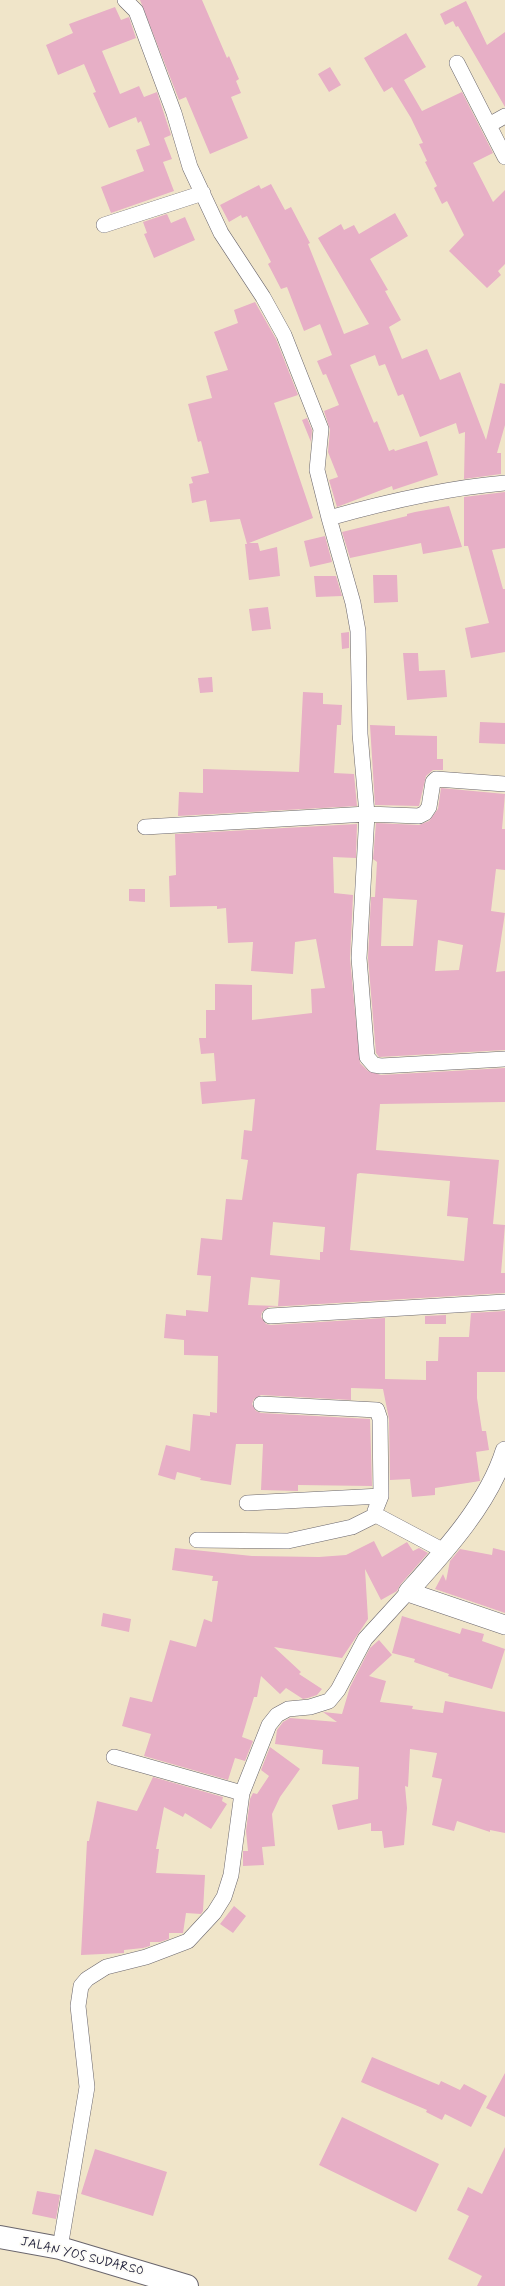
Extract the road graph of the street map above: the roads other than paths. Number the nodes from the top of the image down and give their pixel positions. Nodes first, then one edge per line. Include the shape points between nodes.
1 (125, 0) edge
2 (457, 63) dead end
3 (505, 116) edge
4 (488, 125) junction
5 (505, 157) edge
6 (203, 193) junction
7 (104, 225) dead end
8 (505, 483) edge
9 (329, 518) junction
10 (505, 784) edge
11 (367, 814) junction
12 (145, 827) dead end
13 (505, 1059) edge
14 (505, 1302) edge
15 (270, 1316) dead end
16 (261, 1404) dead end
17 (505, 1451) edge
18 (381, 1496) junction
19 (247, 1503) dead end
20 (376, 1515) junction
21 (197, 1540) dead end
22 (444, 1551) junction
23 (408, 1592) junction
24 (505, 1625) edge
25 (114, 1757) dead end
26 (242, 1793) junction
27 (0, 2237) edge
28 (60, 2248) junction
29 (187, 2286) edge

1 - 6 street via 136,11 174,113 190,167
2 - 4 street
3 - 4 street
4 - 5 street
6 - 7 street
6 - 9 street via 221,233 273,314 319,423 321,435 317,470
8 - 9 street via 444,492
9 - 11 street via 353,603 358,632 360,734
10 - 11 street via 438,779 433,782 429,807 422,815
11 - 12 street
11 - 13 street via 359,958 367,1056 374,1065 381,1066
14 - 15 street
16 - 18 street via 377,1410 380,1419
17 - 22 street via 499,1471 486,1493
18 - 19 street
18 - 20 street
20 - 21 street via 352,1527 288,1541
20 - 22 street
22 - 23 street
23 - 24 street
23 - 26 street via 365,1639 338,1690 329,1701 310,1707 288,1709 273,1720
25 - 26 street
26 - 28 street via 231,1875 224,1897 214,1913 188,1941 146,1957 106,1967 87,1979 82,1986 78,2006 87,2087
27 - 28 highway, JALAN YOS SUDARSO
28 - 29 highway, JALAN YOS SUDARSO

